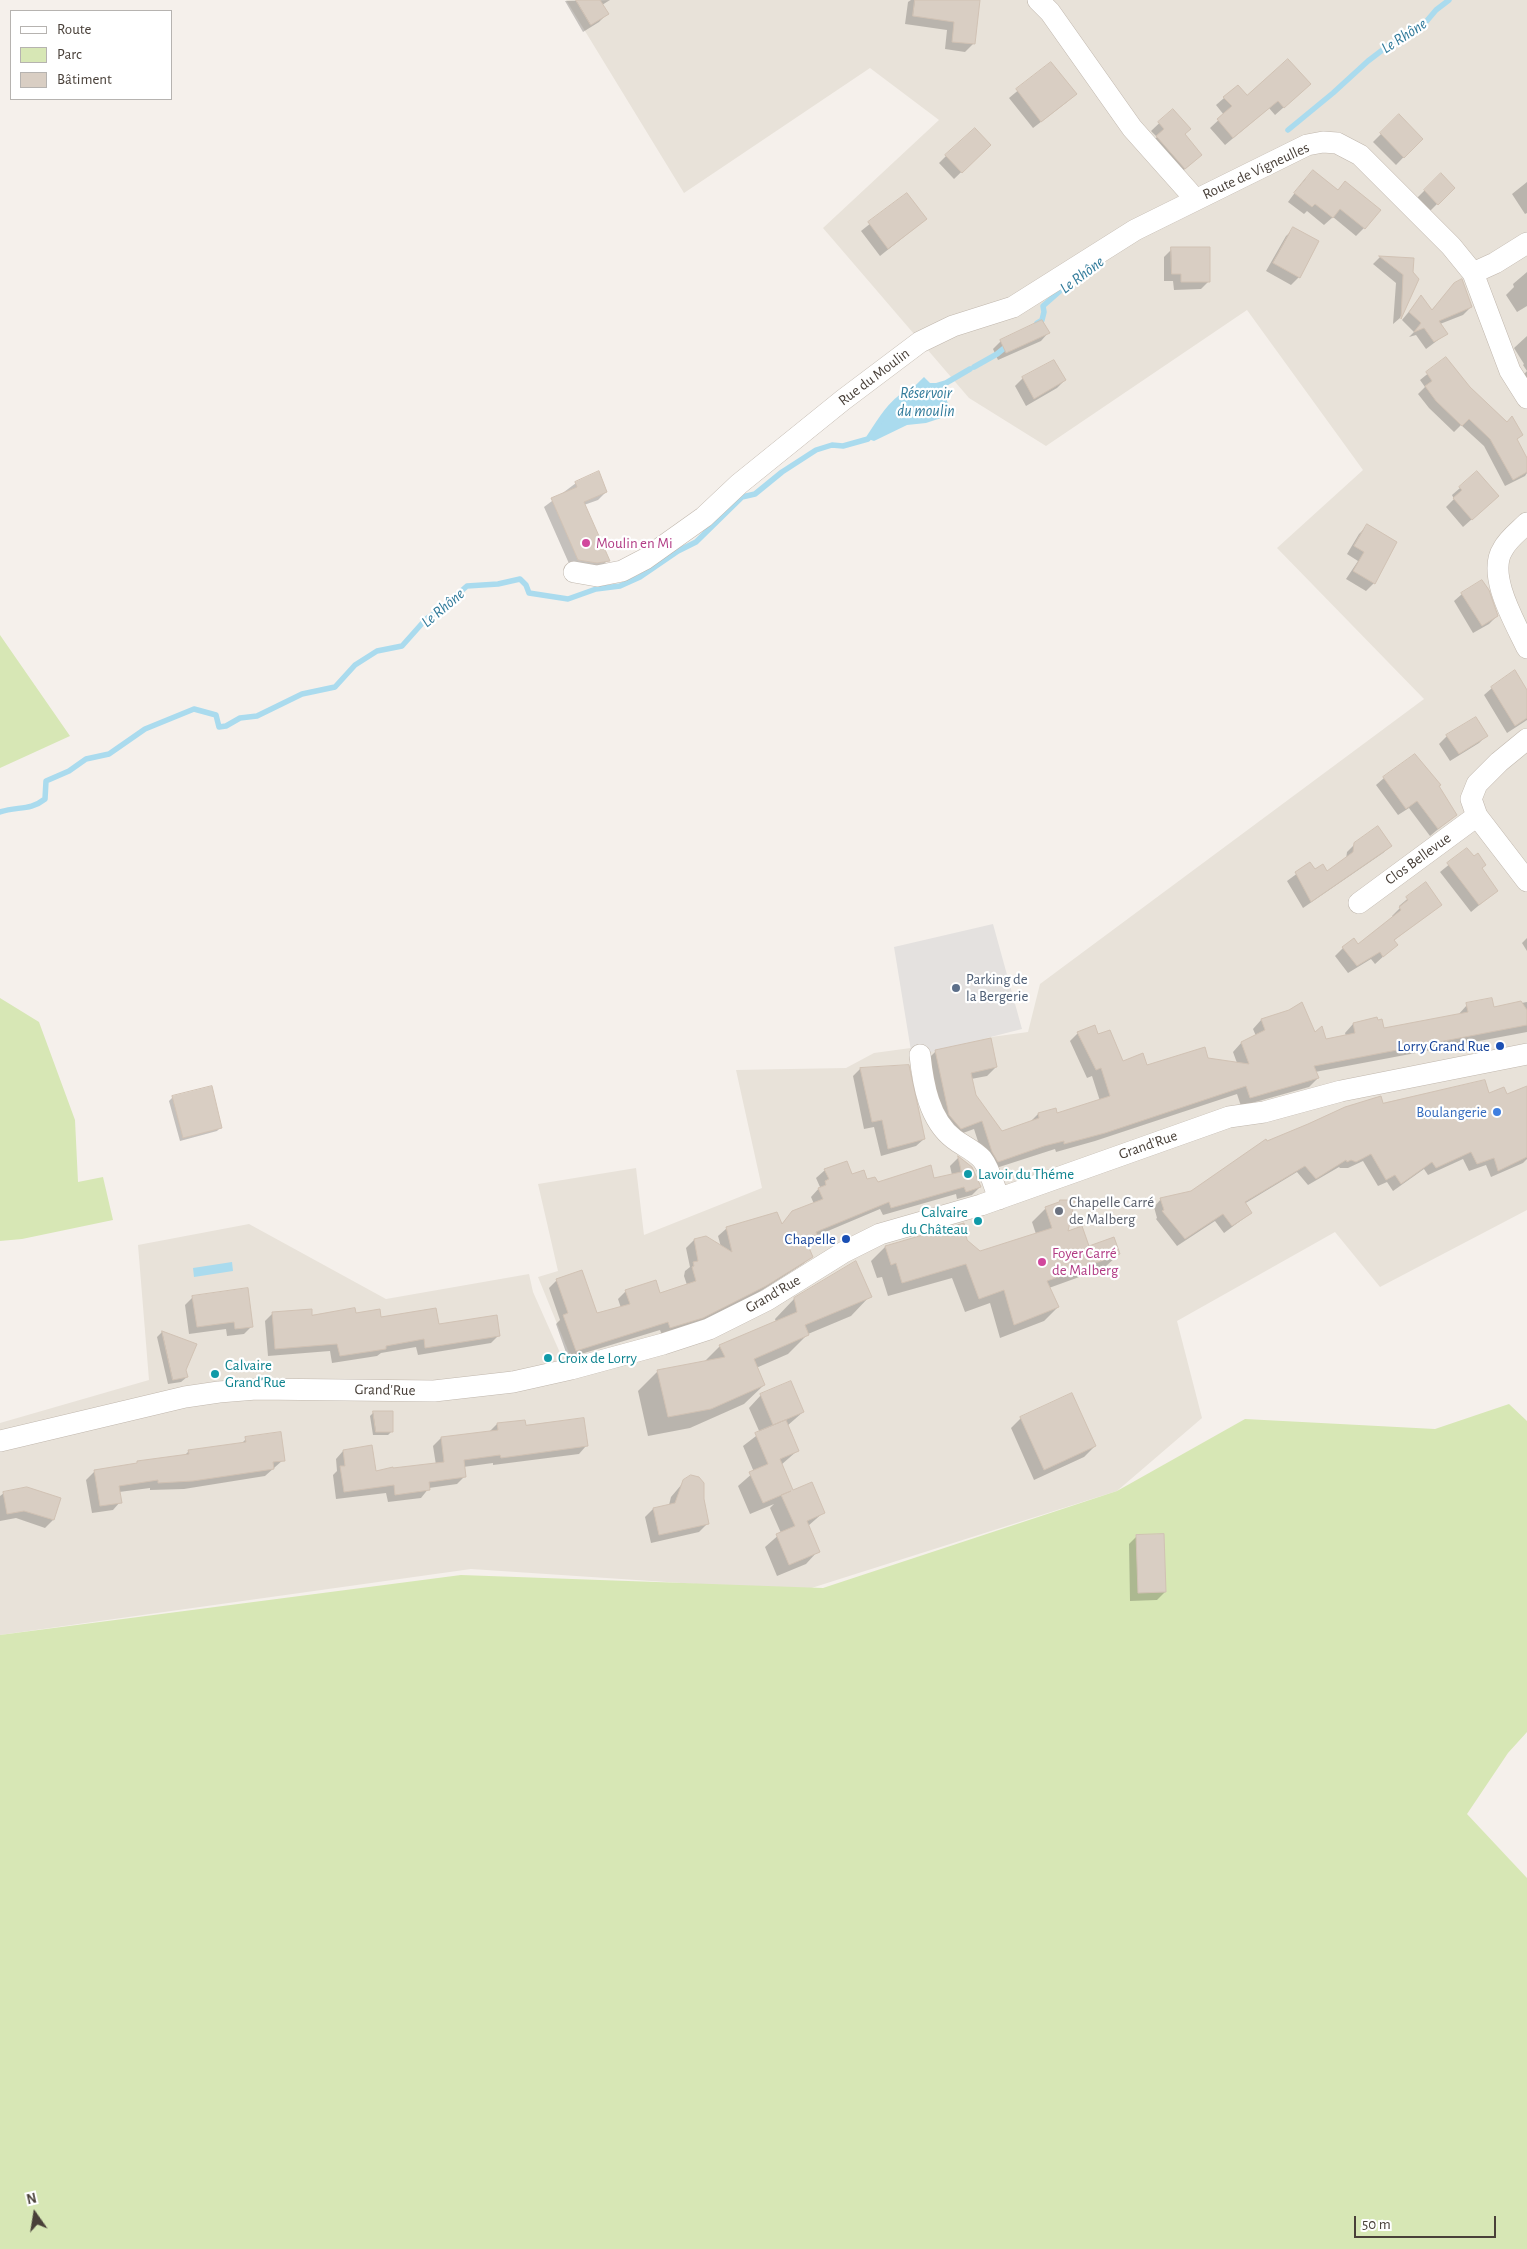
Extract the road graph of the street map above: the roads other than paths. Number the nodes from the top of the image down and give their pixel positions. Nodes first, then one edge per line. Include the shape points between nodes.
1 (1038, 0) edge
2 (1193, 200) junction
3 (1527, 243) edge
4 (1473, 273) junction
5 (1527, 398) edge
6 (1527, 523) edge
7 (574, 572) dead end
8 (1527, 648) edge
9 (1527, 739) edge
10 (1478, 816) junction
11 (1527, 881) edge
12 (1359, 903) dead end
13 (1527, 1054) edge
14 (920, 1055) dead end
15 (999, 1198) junction
16 (0, 1441) edge

1 - 2 street, Route de Vigneulles via 1050,12 1132,128
2 - 4 street, Route de Vigneulles via 1307,145 1337,143 1360,155 1451,246
2 - 7 street, Rue du Moulin via 1135,230 1013,307 953,326 920,342 761,466 704,517 645,559 622,571 597,576
3 - 4 street via 1495,264
4 - 5 street, Route de Vigneulles via 1510,371
6 - 8 street via 1502,550 1498,571 1501,592
9 - 10 street via 1477,784 1471,799
10 - 11 street
10 - 12 street, Clos Bellevue
13 - 15 street, Grand'Rue via 1229,1117
14 - 15 street via 926,1094 935,1119 953,1138 984,1161
15 - 16 street, Grand'Rue via 899,1227 862,1242 767,1300 709,1329 570,1369 513,1382 434,1391 256,1389 219,1392 185,1397

